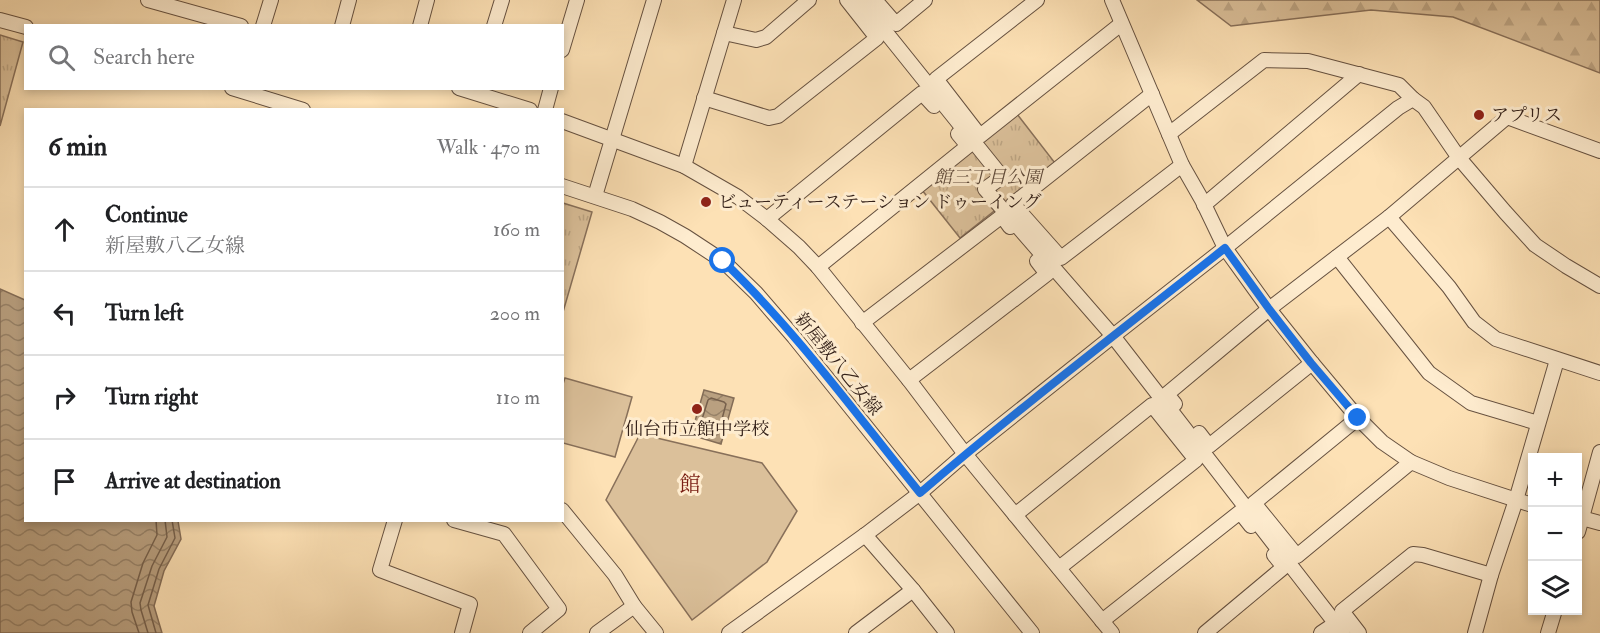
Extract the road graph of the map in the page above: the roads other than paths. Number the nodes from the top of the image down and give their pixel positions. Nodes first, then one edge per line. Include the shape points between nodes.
1 (148, 0) edge
2 (271, 0) edge
3 (349, 0) edge
4 (427, 0) edge
5 (502, 0) edge
6 (577, 0) edge
7 (654, 0) edge
8 (734, 0) edge
9 (809, 0) edge
10 (847, 0) edge
11 (860, 0) edge
12 (874, 0) edge
13 (925, 0) edge
14 (1037, 0) edge
15 (1112, 0) edge
16 (194, 6) edge
17 (0, 20) edge
18 (236, 24) edge
19 (264, 24) edge
20 (343, 24) edge
21 (421, 24) edge
22 (495, 24) edge
23 (1121, 24) junction
24 (24, 26) edge
25 (724, 33) junction
26 (564, 43) edge
27 (1359, 74) junction
28 (238, 90) edge
29 (475, 90) edge
30 (550, 90) edge
31 (1152, 94) junction
32 (704, 98) junction
33 (1413, 99) junction
34 (297, 108) edge
35 (524, 108) edge
36 (546, 108) edge
37 (564, 122) edge
38 (1169, 134) junction
39 (612, 139) junction
40 (1600, 152) edge
41 (1459, 158) junction
42 (1182, 165) junction
43 (684, 166) junction
44 (564, 187) edge
45 (595, 196) junction
46 (1204, 205) junction
47 (1389, 217) junction
48 (767, 219) junction
49 (1225, 248) junction
50 (1337, 257) junction
51 (818, 267) junction
52 (1600, 286) edge
53 (1269, 309) junction
54 (862, 323) junction
55 (1113, 336) junction
56 (1557, 360) junction
57 (1311, 363) junction
58 (1600, 373) edge
59 (909, 380) junction
60 (1358, 418) junction
61 (1538, 423) junction
62 (1600, 452) edge
63 (965, 454) junction
64 (1411, 462) junction
65 (920, 493) junction
66 (1516, 500) junction
67 (1528, 504) edge
68 (1582, 511) edge
69 (564, 512) edge
70 (1015, 515) junction
71 (1582, 519) edge
72 (394, 522) edge
73 (461, 522) edge
74 (1600, 524) edge
75 (864, 535) junction
76 (1059, 568) junction
77 (1491, 575) junction
78 (913, 590) junction
79 (634, 606) junction
80 (1553, 615) edge
81 (1102, 621) junction
82 (462, 633) edge
83 (530, 633) edge
84 (597, 633) edge
85 (656, 633) edge
86 (729, 633) edge
87 (856, 633) edge
88 (947, 633) edge
89 (1032, 633) edge
90 (1112, 633) edge
91 (1205, 633) edge
92 (1321, 633) edge
93 (1335, 633) edge
94 (1343, 633) edge
95 (1359, 633) edge
96 (1475, 633) edge
97 (1548, 633) edge

1 - 16 street
2 - 19 street
3 - 20 street
4 - 21 street
5 - 22 street
6 - 26 street
7 - 39 street
8 - 25 street
9 - 25 street via 766,37 756,40
10 - 32 street via 877,38 778,116 769,118
11 - 55 street via 1002,177 985,189
12 - 13 street via 896,24
14 - 23 street via 936,79 980,136
15 - 23 street
16 - 18 street
17 - 24 street
23 - 31 street
25 - 32 street
27 - 33 street via 1399,85
27 - 38 street via 1308,61 1264,60
27 - 46 street
28 - 34 street
29 - 35 street
30 - 36 street
31 - 38 street
31 - 42 street via 1013,204 1060,258
32 - 43 street
33 - 41 street via 1424,107
33 - 49 street
37 - 39 street
38 - 42 street
39 - 43 street
39 - 45 street
40 - 41 street via 1507,117
41 - 47 street
41 - 52 street via 1535,245
42 - 46 street
43 - 48 street
44 - 45 street, 新屋敷八乙女線
45 - 65 street, 新屋敷八乙女線 via 660,222 723,261 794,337
46 - 49 street
47 - 50 street
47 - 56 street via 1474,322 1496,339
48 - 51 street
48 - 51 street via 922,93 968,146
49 - 53 street
49 - 55 street
50 - 53 street
50 - 61 street via 1429,373 1471,402
51 - 54 street
53 - 57 street
53 - 57 street via 1167,394 1209,446
54 - 59 street
54 - 59 street via 1002,216 1047,274
55 - 63 street
55 - 94 street
56 - 58 street
56 - 61 street
57 - 60 street
59 - 63 street
60 - 64 street via 1382,442
60 - 64 street via 1254,503 1297,556
61 - 66 street
62 - 68 street
63 - 65 street
63 - 70 street
64 - 66 street
65 - 75 street
65 - 89 street, 新屋敷八乙女線
66 - 67 street
66 - 77 street
69 - 79 street via 615,575
70 - 76 street
70 - 76 street via 1152,405 1196,460
71 - 74 street
72 - 82 street via 380,570 470,604
73 - 83 street via 504,534 559,609
75 - 78 street
75 - 86 street
76 - 81 street
77 - 95 street via 1413,554 1341,612
77 - 96 street
78 - 87 street
78 - 88 street
79 - 84 street
79 - 85 street
80 - 97 street
81 - 90 street
81 - 91 street via 1240,512 1284,567
92 - 93 street via 1330,627

